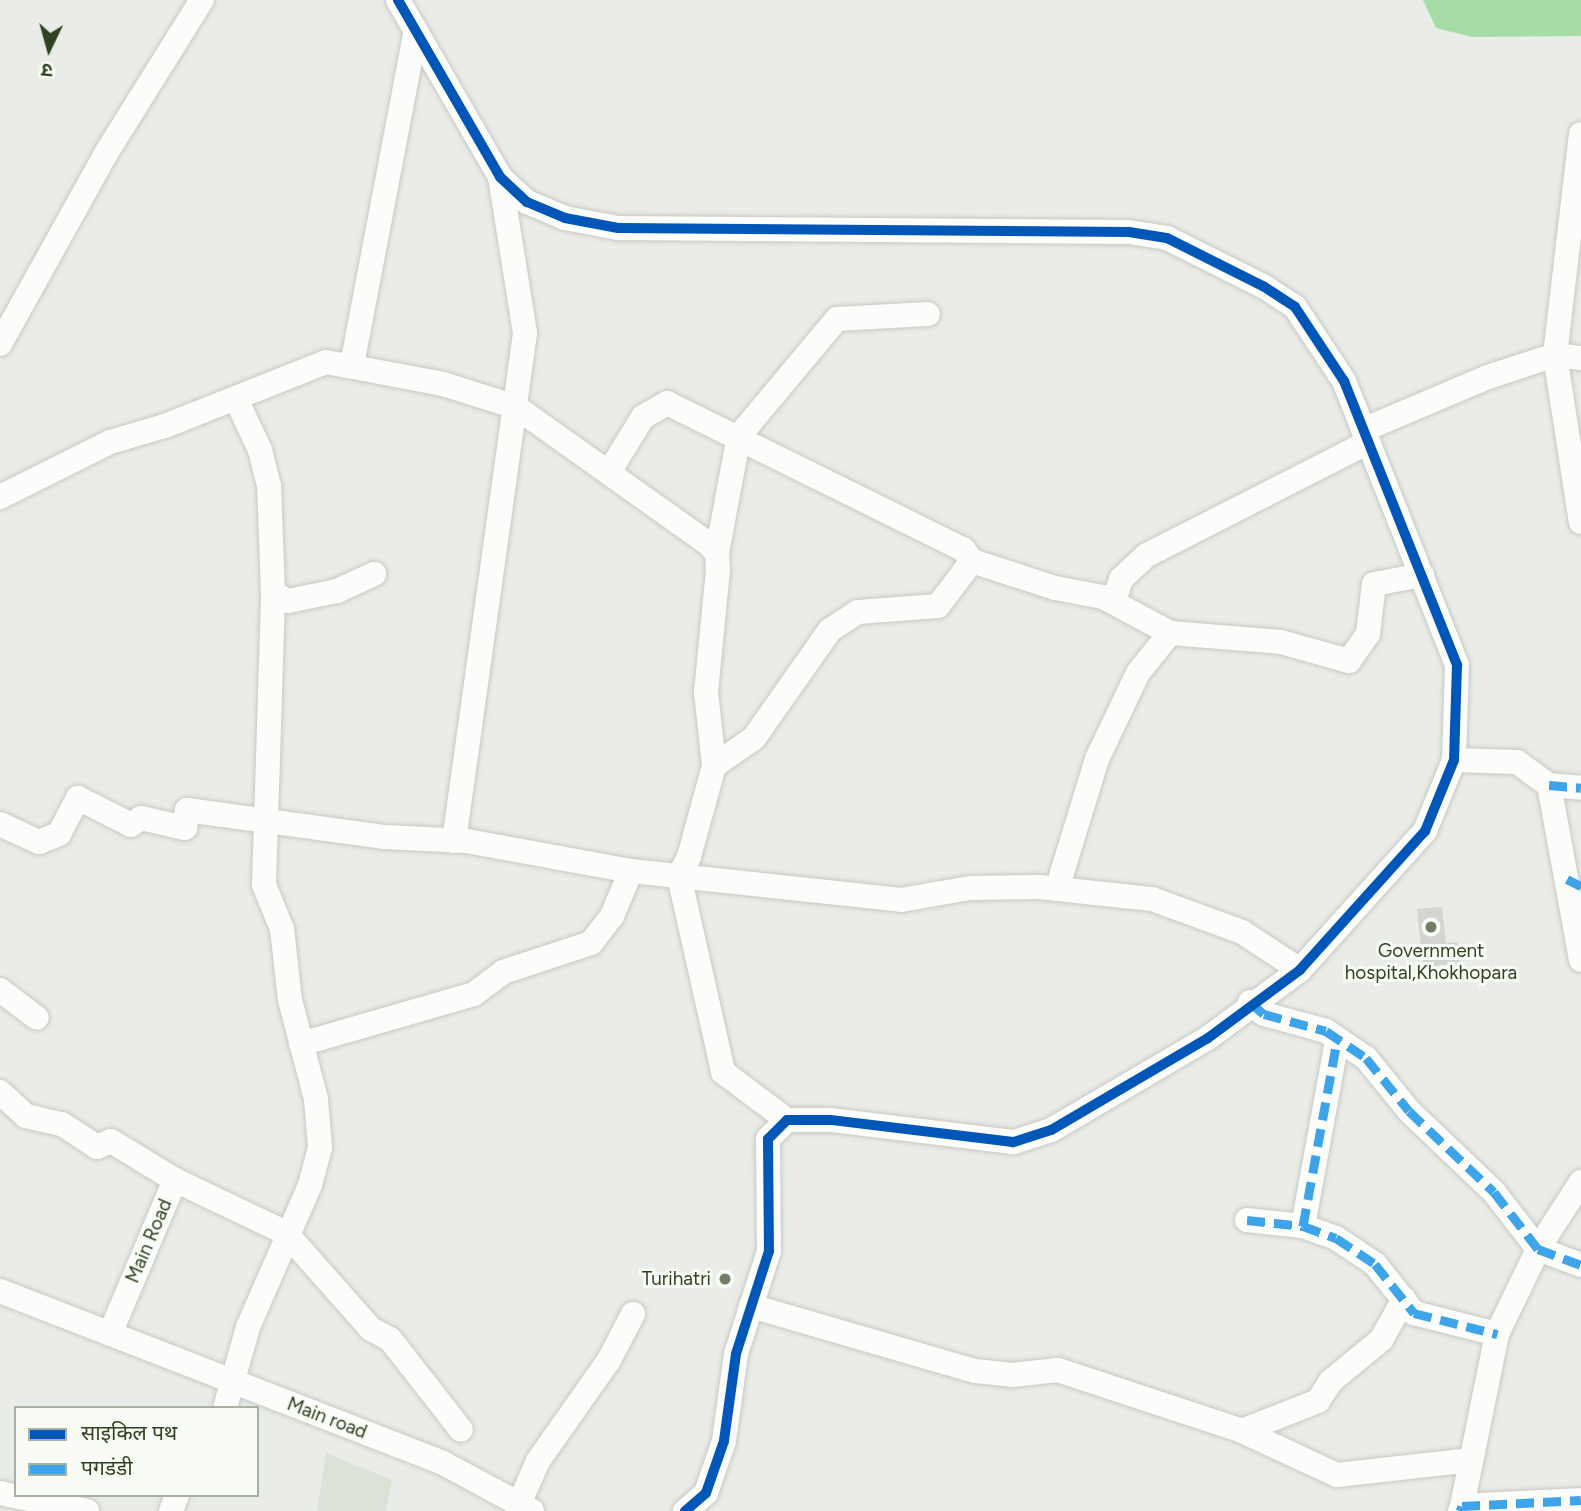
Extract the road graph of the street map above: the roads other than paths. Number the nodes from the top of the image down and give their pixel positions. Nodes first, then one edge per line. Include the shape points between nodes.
1 (202, 0) edge
2 (398, 0) edge
3 (416, 31) junction
4 (1581, 134) edge
5 (499, 177) junction
6 (928, 314) dead end
7 (0, 344) edge
8 (1555, 355) junction
9 (1581, 358) edge
10 (352, 365) junction
11 (236, 399) junction
12 (516, 407) junction
13 (739, 436) junction
14 (1365, 437) junction
15 (609, 472) junction
16 (0, 497) edge
17 (1581, 522) edge
18 (717, 553) junction
19 (972, 561) junction
20 (374, 574) dead end
21 (1422, 575) junction
22 (274, 593) junction
23 (1114, 602) junction
24 (1170, 633) junction
25 (1454, 760) junction
26 (714, 766) junction
27 (1549, 785) junction
28 (1581, 788) edge
29 (0, 824) edge
30 (266, 824) junction
31 (454, 841) junction
32 (631, 871) junction
33 (679, 876) junction
34 (1057, 889) junction
35 (1581, 960) edge
36 (1300, 970) junction
37 (0, 990) edge
38 (1250, 1003) junction
39 (37, 1018) dead end
40 (1337, 1040) junction
41 (301, 1044) junction
42 (0, 1092) edge
43 (787, 1120) junction
44 (175, 1180) junction
45 (1581, 1182) edge
46 (1247, 1220) dead end
47 (1303, 1226) junction
48 (286, 1233) junction
49 (1538, 1249) junction
50 (1581, 1265) edge
51 (0, 1291) edge
52 (1404, 1299) junction
53 (751, 1306) junction
54 (633, 1314) dead end
55 (110, 1334) junction
56 (1497, 1334) junction
57 (233, 1382) junction
58 (226, 1406) edge
59 (461, 1430) dead end
60 (1242, 1431) junction
61 (1471, 1460) junction
62 (19, 1497) edge
63 (1581, 1500) edge
64 (526, 1508) edge
65 (1461, 1509) edge
66 (87, 1511) edge
67 (685, 1511) edge

1 - 7 street via 106,155
2 - 3 street
3 - 5 street
3 - 10 street
4 - 8 street
5 - 12 street via 525,333
5 - 14 street via 527,202 565,218 618,228 1079,229 1167,238 1220,261 1295,307 1333,360
6 - 13 street via 837,319
8 - 9 street
8 - 14 street via 1488,377
8 - 17 street
10 - 11 street via 326,362
10 - 12 street via 443,384
11 - 16 street via 110,442
11 - 22 street via 260,450 268,486
12 - 15 street
12 - 31 street
13 - 15 street via 667,402 643,417
13 - 18 street
13 - 19 street via 963,549
14 - 21 street
14 - 23 street via 1147,555 1121,579
15 - 18 street
18 - 26 street via 706,692
19 - 23 street
19 - 26 street via 938,606 858,612 830,630 754,738
20 - 22 street via 337,591 288,601
21 - 24 street via 1374,584 1368,634 1349,662 1281,642
21 - 25 street via 1457,665
22 - 30 street
23 - 24 street
24 - 34 street via 1138,673 1097,759
25 - 27 street via 1517,762
25 - 36 street via 1425,831
26 - 33 street via 689,857
27 - 28 street
27 - 35 street
29 - 30 street via 38,842 59,834 78,798 92,800 131,825 141,818 185,828 187,810
30 - 31 street
30 - 41 street via 264,885 282,929
31 - 32 street
32 - 33 street
32 - 41 street via 612,916 591,943 503,972 474,994
33 - 34 street via 901,900 970,888
33 - 43 street via 723,1072
34 - 36 street via 1152,899 1242,932
36 - 38 street
37 - 39 street
38 - 40 street via 1264,1014 1326,1031
38 - 43 street via 1208,1038 1051,1130 1013,1142
40 - 47 street
40 - 49 street via 1366,1058 1409,1111 1494,1192
41 - 48 street via 320,1147 310,1185
42 - 44 street, Main Road via 26,1116 62,1124 97,1147 111,1141
43 - 53 street via 768,1139 769,1251
44 - 48 street
44 - 55 street, Main Road
45 - 49 street
46 - 47 street
47 - 52 street via 1336,1238 1375,1264
48 - 57 street
48 - 59 street via 371,1329 390,1339
49 - 50 street
49 - 56 street
51 - 55 street, Main road
52 - 56 street via 1414,1313
52 - 60 street via 1381,1340 1331,1381 1318,1401
53 - 60 street via 975,1371 1012,1375 1058,1370
53 - 67 street via 736,1354 724,1441 706,1493
54 - 64 street via 610,1360 538,1461
55 - 57 street, Main road
56 - 61 street
57 - 58 street
57 - 64 street, Main road via 443,1463
60 - 61 street via 1337,1475
61 - 65 street
62 - 66 street
63 - 65 street

